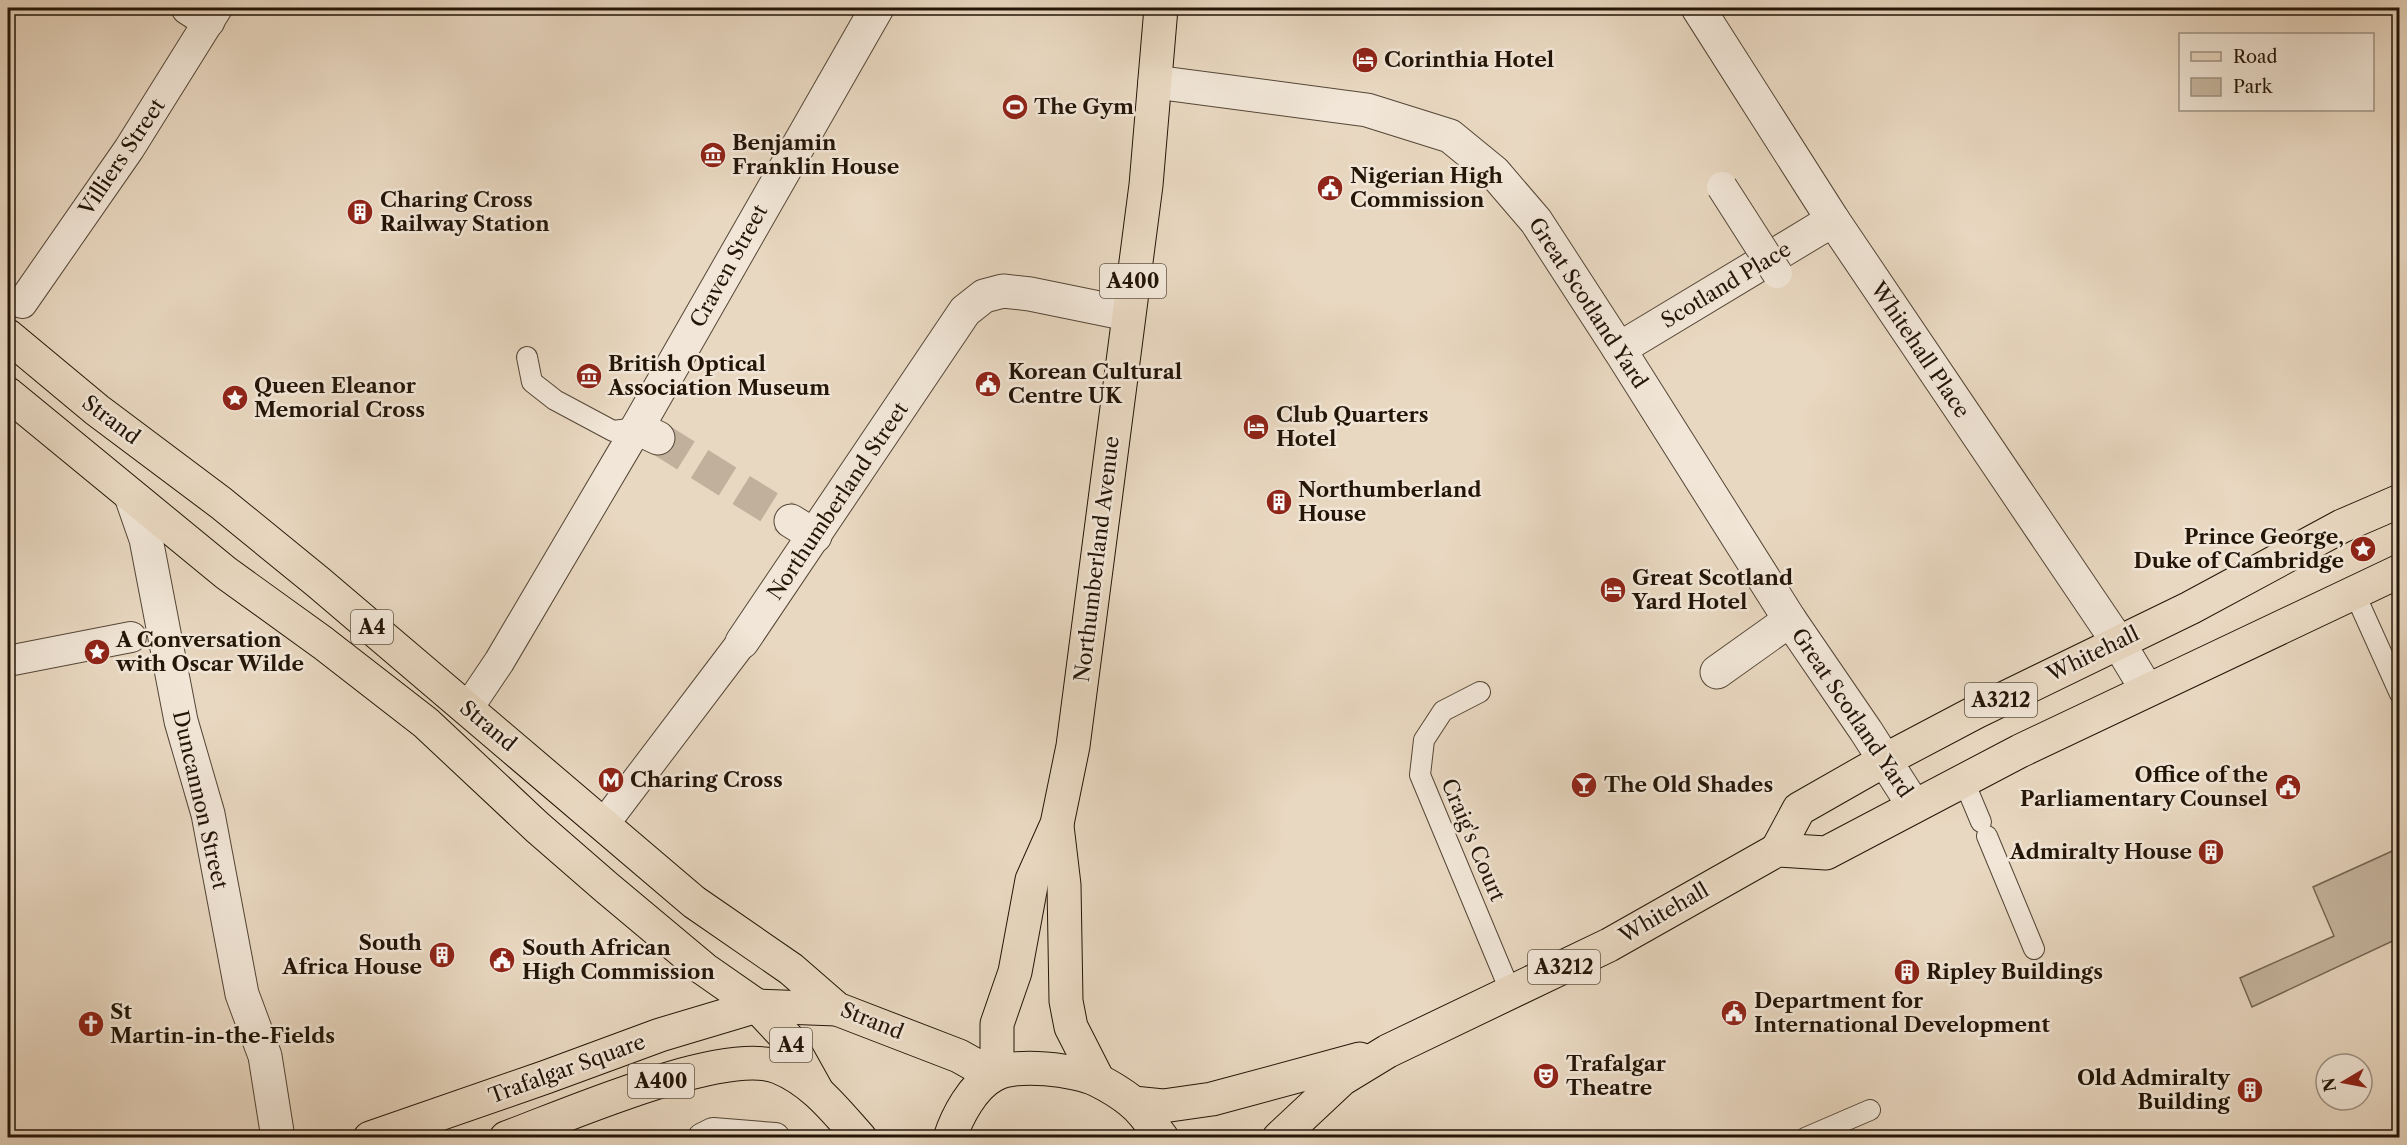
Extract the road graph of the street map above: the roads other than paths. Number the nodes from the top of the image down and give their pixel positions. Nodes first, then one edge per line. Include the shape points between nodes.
1 (877, 8) edge
2 (1161, 8) edge
3 (1698, 8) edge
4 (204, 12) edge
5 (1155, 82) junction
6 (1722, 187) dead end
7 (1833, 220) junction
8 (1777, 273) dead end
9 (22, 303) dead end
10 (1128, 314) junction
11 (8, 336) edge
12 (1619, 349) junction
13 (527, 357) dead end
14 (8, 394) edge
15 (648, 433) junction
16 (131, 496) junction
17 (2400, 501) edge
18 (2400, 571) edge
19 (2354, 591) junction
20 (1790, 620) junction
21 (131, 637) dead end
22 (742, 642) joint
23 (2118, 642) junction
24 (8, 662) edge
25 (1717, 672) dead end
26 (2147, 690) junction
27 (1480, 692) dead end
28 (2400, 694) edge
29 (468, 708) junction
30 (1886, 760) junction
31 (1963, 779) junction
32 (1914, 806) junction
33 (603, 824) junction
34 (1057, 824) junction
35 (1777, 850) junction
36 (2034, 949) dead end
37 (1511, 993) junction
38 (757, 1006) junction
39 (837, 1009) junction
40 (1388, 1051) junction
41 (995, 1074) junction
42 (1098, 1080) junction
43 (817, 1091) junction
44 (1133, 1103) junction
45 (1870, 1110) dead end
46 (279, 1137) edge
47 (370, 1137) edge
48 (506, 1137) edge
49 (703, 1137) edge
50 (775, 1137) edge
51 (860, 1137) edge
52 (950, 1137) edge
53 (1162, 1137) edge
54 (1279, 1137) edge
55 (1805, 1137) edge

1 - 15 street, Craven Street
2 - 5 main road, Northumberland Avenue / A400
3 - 7 street, Whitehall Place
4 - 9 street, Villiers Street via 129,149
5 - 10 main road, Northumberland Avenue / A400
5 - 12 street, Great Scotland Yard via 1367,110 1450,136 1494,172 1536,221
6 - 8 street, bridge
7 - 12 street, Scotland Place
7 - 23 street, Whitehall Place
10 - 22 street, Northumberland Street via 1003,291 984,296 965,311 803,528
10 - 34 main road, Northumberland Avenue / A400 via 1073,746
11 - 29 main road, Strand / A4 via 97,410 221,503
12 - 20 street, Great Scotland Yard
13 - 15 lane via 532,382 555,400 613,431
14 - 16 main road, Strand / A4
15 - 29 street, Craven Street
16 - 38 main road, Strand / A4 via 226,573 426,723 606,887 704,969
16 - 46 street, Duncannon Street via 146,538 181,720 208,814 242,994 265,1056
17 - 23 main road, Whitehall / A3212 via 2342,526
18 - 19 main road, A3212
19 - 26 main road, A3212
19 - 28 lane
20 - 25 street, Great Scotland Yard
20 - 30 street, Great Scotland Yard
21 - 24 street
22 - 33 street, Northumberland Street
23 - 26 street, Whitehall Place
23 - 30 main road, Whitehall / A3212
26 - 31 main road, A3212
27 - 37 lane, Craig's Court via 1443,711 1424,740 1420,775
29 - 33 main road, Strand / A4
30 - 32 street, Great Scotland Yard
30 - 35 main road, Whitehall / A3212 via 1799,809
31 - 32 main road, A3212
31 - 36 lane
32 - 35 main road, A3212 via 1826,853
33 - 39 main road, Strand / A4 via 694,902 791,969
34 - 41 main road, Northumberland Avenue / A400 via 1032,880 1015,972 997,1024
34 - 42 main road, Northumberland Avenue / A400 via 1064,885 1066,1001 1071,1027
35 - 37 main road, Whitehall / A3212 via 1609,945
37 - 40 main road, Whitehall / A3212
38 - 39 main road, Trafalgar Square / A400
38 - 43 main road, Strand / A4 via 788,1039
38 - 47 main road, Trafalgar Square / A400 via 660,1035
39 - 41 main road, Strand / A4
40 - 44 main road, Whitehall / A3212 via 1212,1099 1163,1106
40 - 54 main road, Whitehall / A3212 via 1342,1079
41 - 42 main road via 1032,1069 1078,1073
41 - 52 main road via 973,1094
42 - 44 main road
43 - 48 main road, Trafalgar Square / A400 via 775,1066 731,1064 669,1078
43 - 51 main road, Trafalgar Square / A4
44 - 53 main road
45 - 55 lane
49 - 50 street via 713,1133

